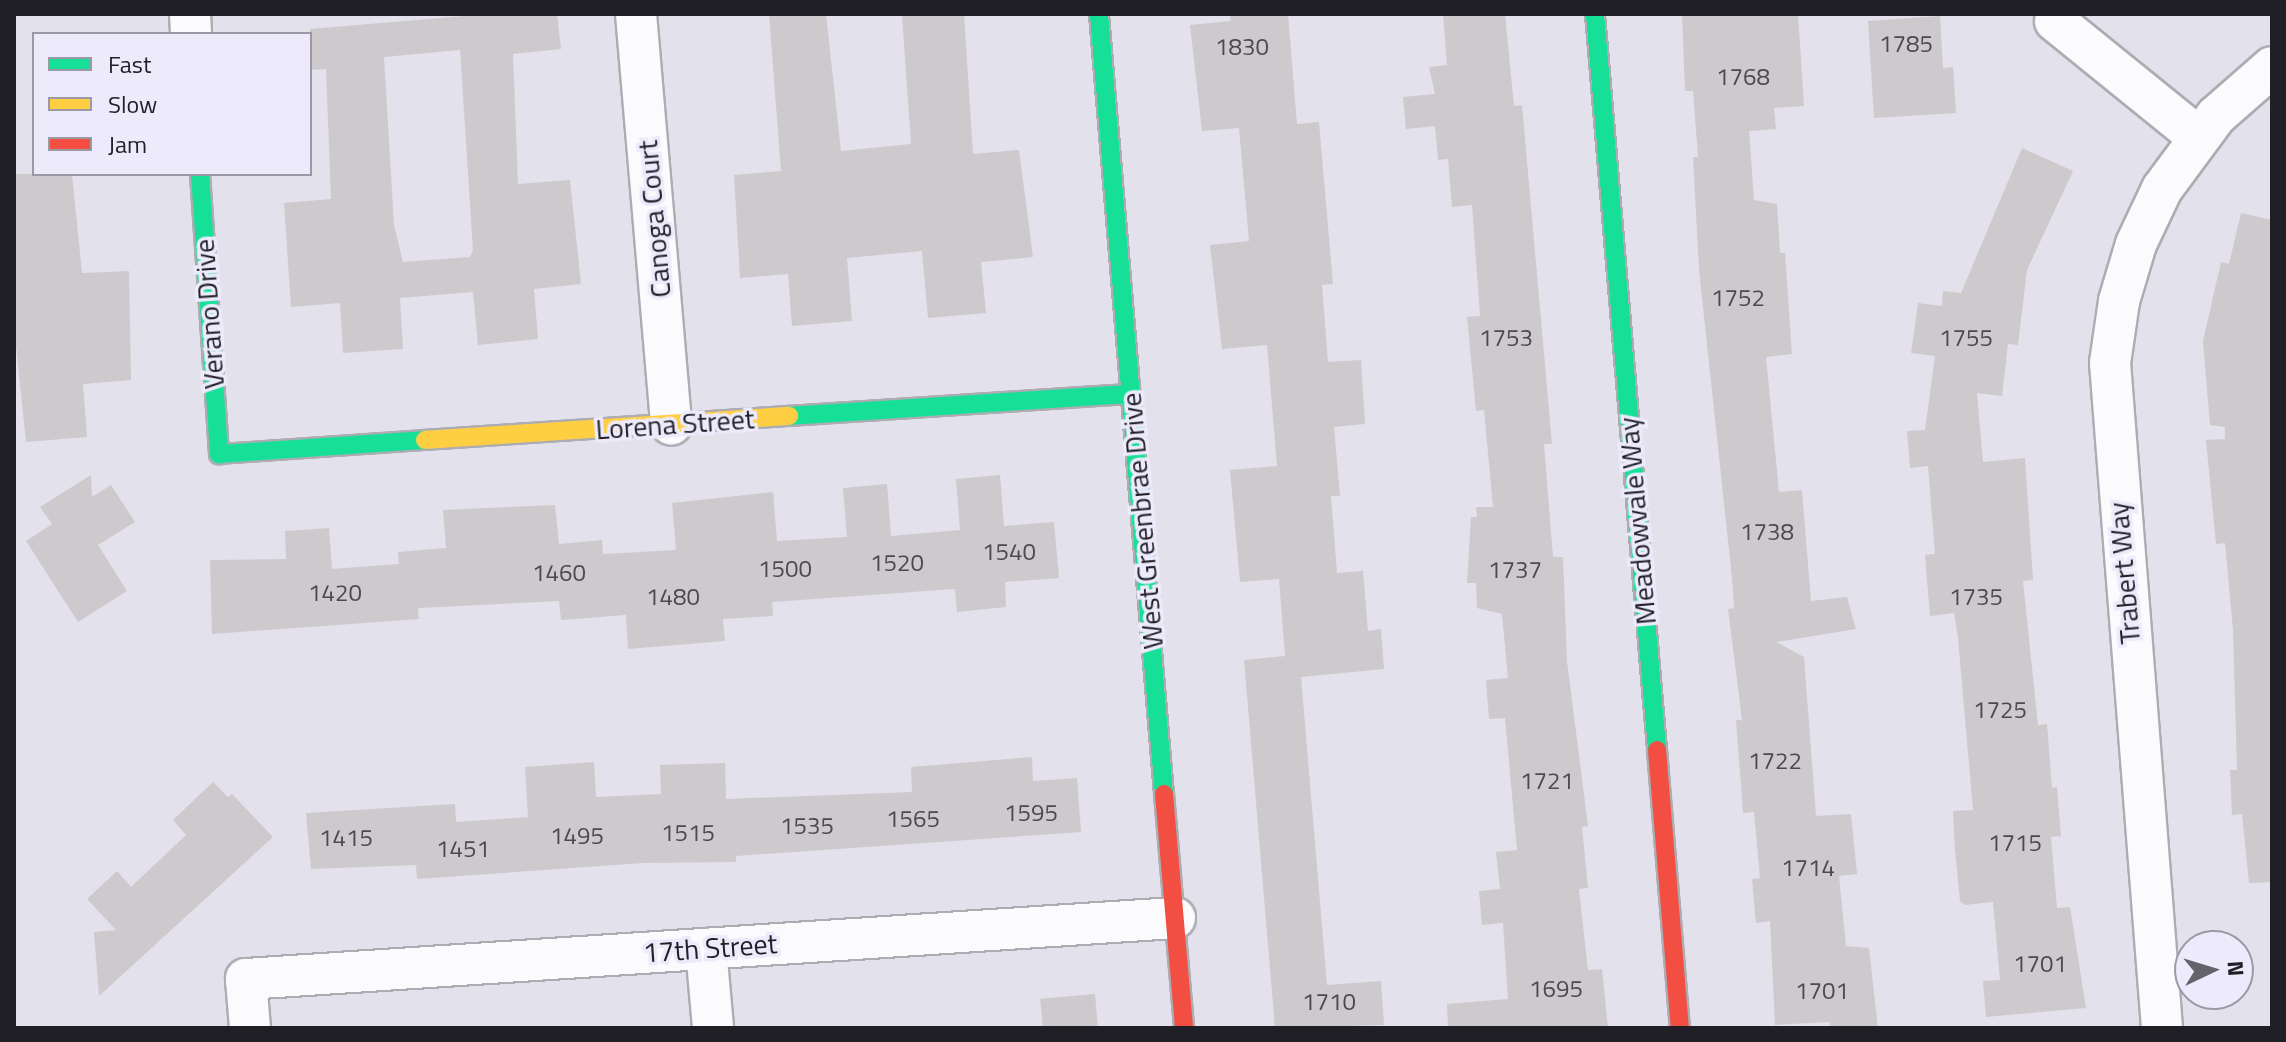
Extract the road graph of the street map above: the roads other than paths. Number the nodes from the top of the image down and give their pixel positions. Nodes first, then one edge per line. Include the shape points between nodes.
1 (636, 14) edge
2 (1099, 14) edge
3 (1595, 14) edge
4 (2055, 21) dead end
5 (2272, 67) edge
6 (2198, 137) junction
7 (200, 176) edge
8 (1131, 394) junction
9 (671, 425) junction
10 (219, 454) joint
11 (1175, 918) junction
12 (706, 949) junction
13 (250, 1028) edge
14 (713, 1028) edge
15 (1184, 1028) edge
16 (1680, 1028) edge
17 (2162, 1028) edge

1 - 9 street, Canoga Court
2 - 8 street, West Greenbrae Drive
3 - 16 street, Meadowvale Way
4 - 6 street
5 - 6 street, Trabert Way
6 - 17 street, Trabert Way via 2162,189 2136,244 2119,301 2110,363
7 - 10 street, Verano Drive
8 - 9 street, Lorena Street
8 - 11 street, West Greenbrae Drive
9 - 10 street, Lorena Street
11 - 12 street, 17th Street
11 - 15 street, West Greenbrae Drive
12 - 13 street, 17th Street via 246,979
12 - 14 street

